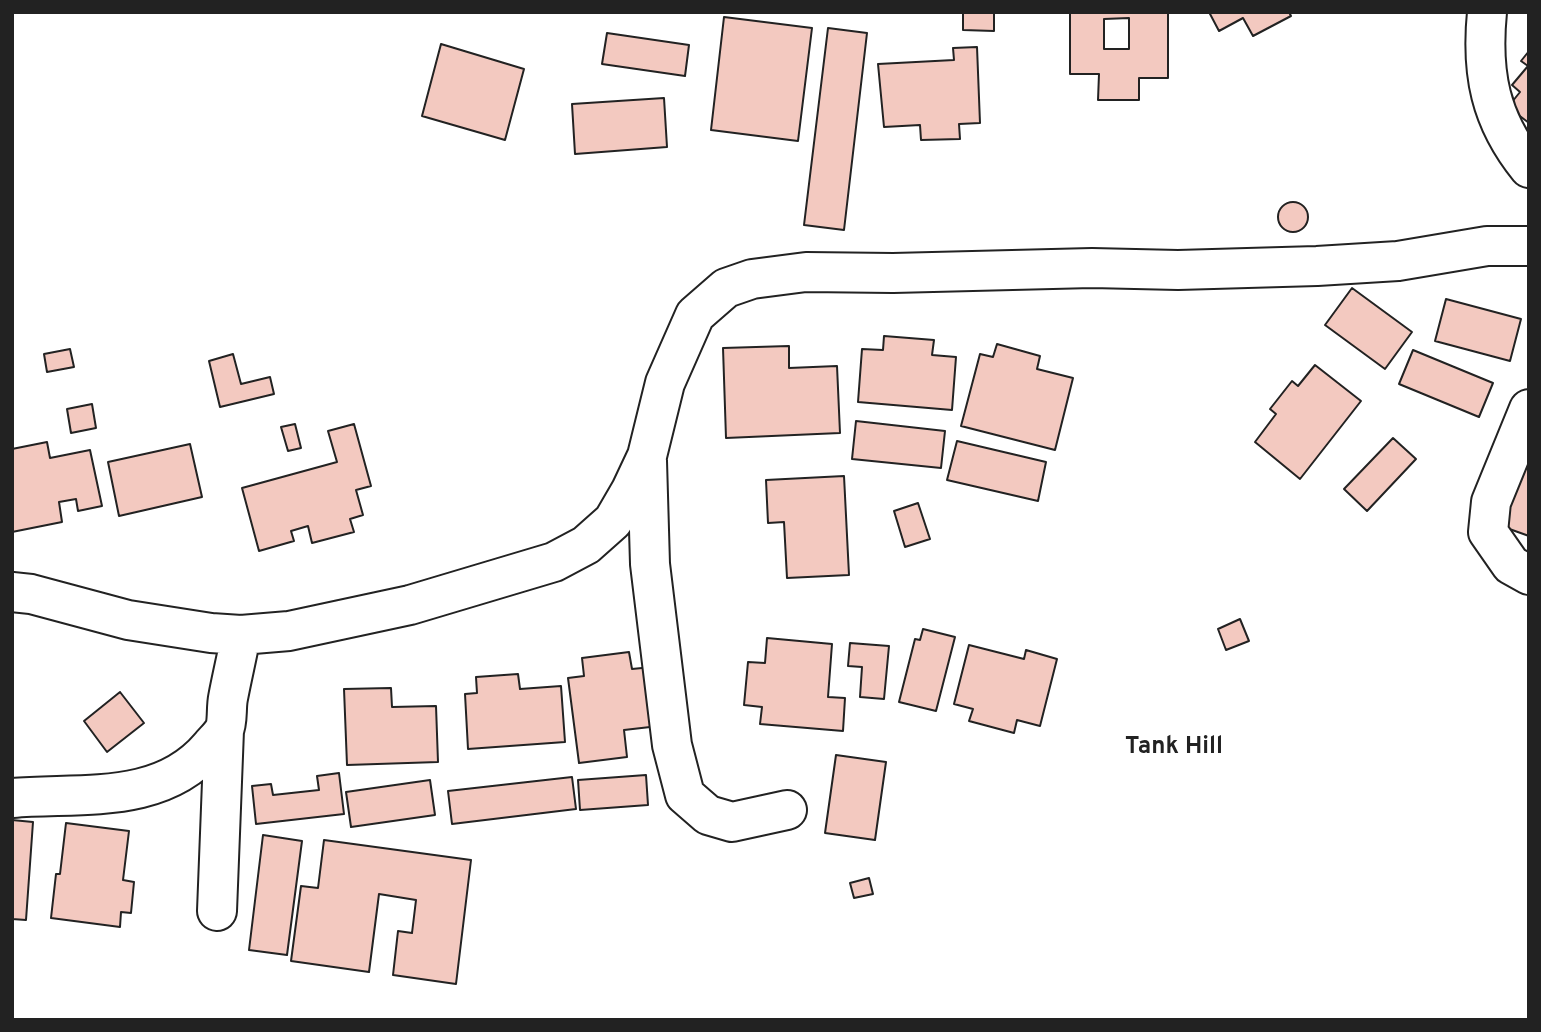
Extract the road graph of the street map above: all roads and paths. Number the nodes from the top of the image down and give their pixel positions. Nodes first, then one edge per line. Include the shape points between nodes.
1 (1487, 12) edge
2 (1529, 168) edge
3 (1529, 246) edge
4 (1529, 409) edge
5 (647, 456) junction
6 (1529, 575) edge
7 (12, 593) edge
8 (241, 635) junction
9 (224, 730) junction
10 (12, 798) edge
11 (788, 810) dead end
12 (217, 911) dead end

1 - 2 street via 1487,78 1507,137
3 - 5 street via 1487,246 1398,261 1317,265 806,272 752,279 726,288 695,315 665,383
4 - 6 street via 1491,502 1488,532 1511,565
5 - 8 street via 613,521 586,545 554,562 386,611 289,631
5 - 11 street via 650,564 672,745 685,796 708,815 732,822
7 - 8 street via 128,620
8 - 9 street
9 - 10 street via 189,767 149,787 125,793
9 - 12 street

